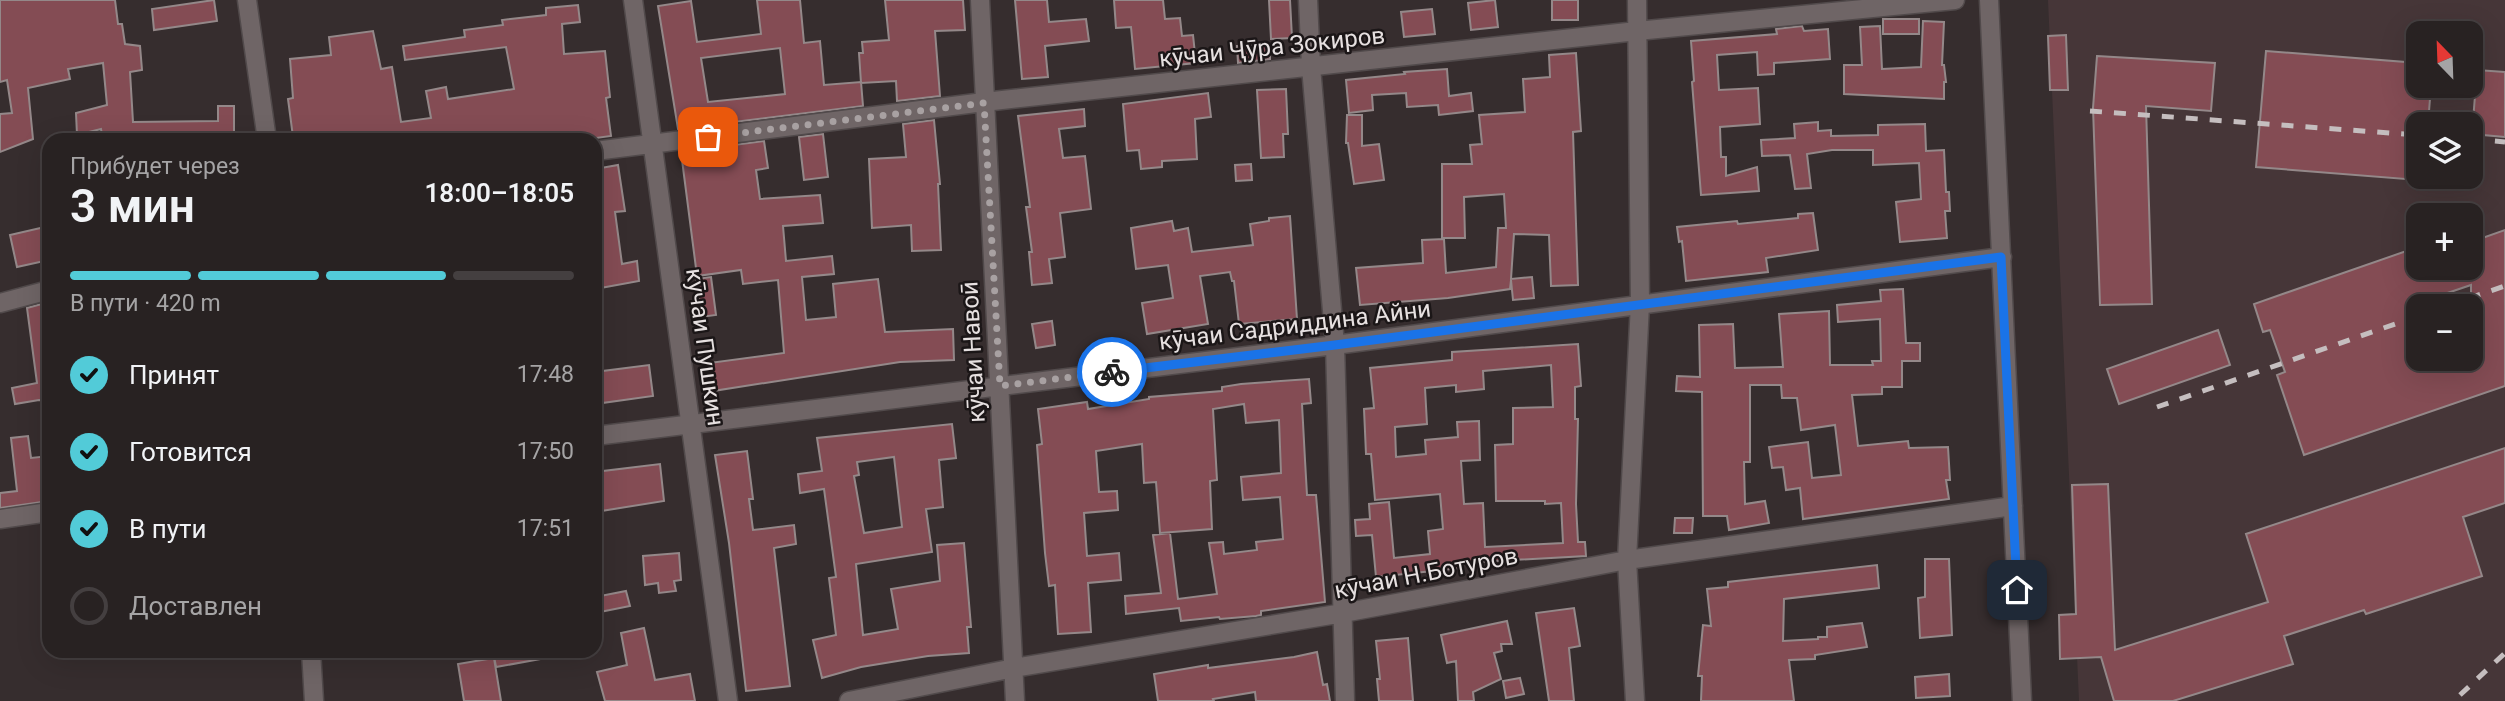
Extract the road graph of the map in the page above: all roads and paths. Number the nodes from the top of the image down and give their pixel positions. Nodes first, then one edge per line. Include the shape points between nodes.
1 (247, 0) edge
2 (633, 0) edge
3 (980, 0) edge
4 (1308, 0) edge
5 (1637, 0) edge
6 (1955, 0) edge
7 (1989, 0) edge
8 (1637, 31) junction
9 (1311, 67) junction
10 (984, 103) junction
11 (266, 133) edge
12 (652, 144) junction
13 (602, 149) edge
14 (2001, 257) junction
15 (42, 291) edge
16 (0, 303) edge
17 (1640, 304) junction
18 (1335, 345) junction
19 (1000, 386) junction
20 (690, 423) junction
21 (602, 435) edge
22 (2013, 506) junction
23 (42, 513) edge
24 (0, 519) edge
25 (1627, 560) junction
26 (1343, 613) junction
27 (311, 658) edge
28 (1014, 668) junction
29 (314, 701) edge
30 (729, 701) edge
31 (849, 701) edge
32 (1015, 701) edge
33 (1345, 701) edge
34 (1635, 701) edge
35 (2022, 701) edge

1 - 11 street
2 - 12 street, кӯчаи Пушкин
3 - 10 street, кӯчаи Навоӣ
4 - 9 street
5 - 8 street
6 - 8 street, кӯчаи Ҷӯра Зокиров
7 - 14 street
8 - 9 street, кӯчаи Ҷӯра Зокиров
8 - 17 street
9 - 10 street, кӯчаи Ҷӯра Зокиров
9 - 18 street
10 - 12 street, кӯчаи Ҷӯра Зокиров
10 - 19 street, кӯчаи Навоӣ
12 - 13 street, кӯчаи Ҷӯра Зокиров
12 - 20 street, кӯчаи Пушкин
14 - 17 street, кӯчаи Садриддина Айни
14 - 22 street
15 - 16 street
17 - 18 street, кӯчаи Садриддина Айни
17 - 25 street
18 - 19 street, кӯчаи Садриддина Айни
18 - 26 street
19 - 20 street, кӯчаи Садриддина Айни
19 - 28 street, кӯчаи Навоӣ
20 - 21 street, кӯчаи Садриддина Айни
20 - 30 street, кӯчаи Пушкин
22 - 25 street, кӯчаи Н.Ботуров
22 - 35 street
23 - 24 street
25 - 26 street, кӯчаи Н.Ботуров
25 - 34 street
26 - 28 street, кӯчаи Н.Ботуров
26 - 33 street
27 - 29 street
28 - 31 street, кӯчаи Н.Ботуров
28 - 32 street, кӯчаи Навоӣ

